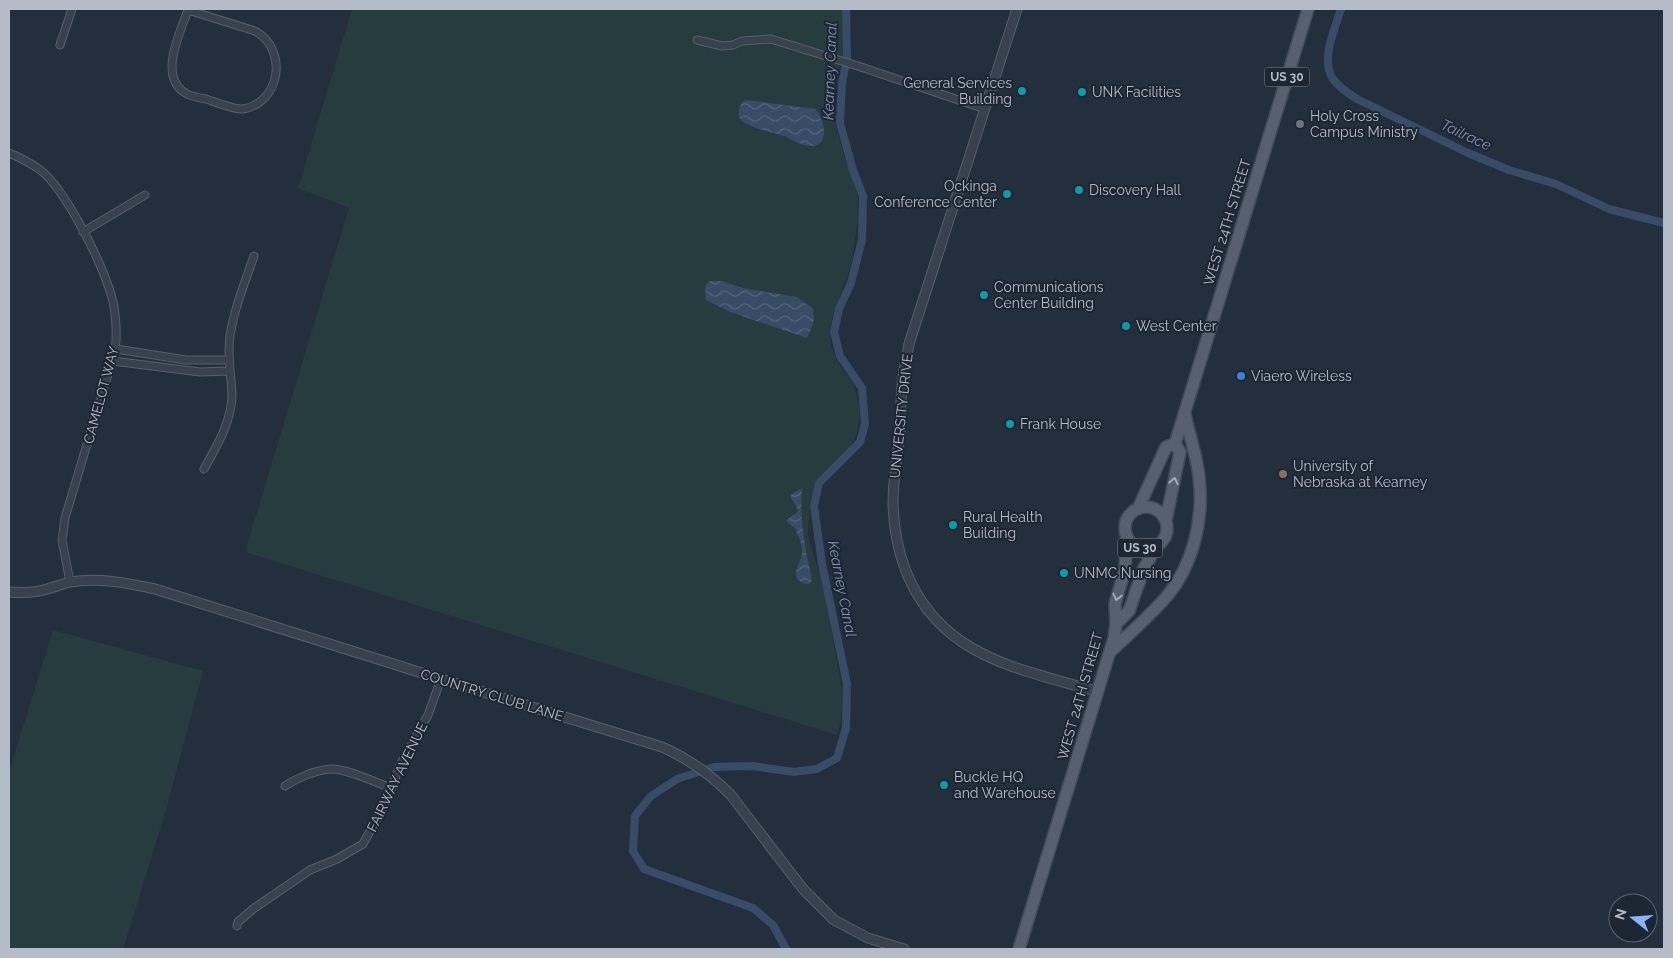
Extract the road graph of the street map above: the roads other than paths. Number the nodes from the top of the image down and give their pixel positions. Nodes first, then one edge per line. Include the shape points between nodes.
1 (72, 9) edge
2 (1017, 9) edge
3 (1308, 9) edge
4 (186, 10) edge
5 (698, 40) dead end
6 (60, 45) dead end
7 (985, 109) junction
8 (9, 153) edge
9 (145, 195) dead end
10 (83, 232) junction
11 (254, 256) dead end
12 (116, 349) junction
13 (228, 360) junction
14 (113, 361) junction
15 (229, 372) junction
16 (1184, 412) junction
17 (1175, 444) junction
18 (204, 469) dead end
19 (1138, 509) junction
20 (1166, 520) junction
21 (1127, 536) junction
22 (1157, 546) junction
23 (70, 582) junction
24 (9, 592) edge
25 (1116, 624) junction
26 (1110, 652) junction
27 (441, 679) junction
28 (1098, 692) junction
29 (285, 786) dead end
30 (391, 788) junction
31 (237, 926) dead end
32 (904, 949) edge
33 (1019, 949) edge

1 - 6 street
2 - 7 street, UNIVERSITY DRIVE
3 - 16 main road, WEST 24TH STREET / US 30
4 - 4 street via 171,68 175,82 186,94 241,109 264,99 278,67 276,56 264,36
5 - 7 street via 722,46 771,39
7 - 28 street, UNIVERSITY DRIVE via 909,344 902,379 893,501 895,536 902,566 913,589 926,609 950,632 993,659
8 - 10 street, CAMELOT WAY via 40,170 65,199
9 - 10 street
10 - 12 street, CAMELOT WAY via 112,298
11 - 13 street via 234,316
12 - 13 street via 186,360
12 - 14 street, CAMELOT WAY
13 - 15 street
14 - 15 street via 200,372
14 - 23 street, CAMELOT WAY via 65,518 62,540
15 - 18 street via 232,395 229,418
16 - 17 main road, WEST 24TH STREET / US 30
16 - 26 main road via 1199,474 1201,505 1193,544 1168,595
17 - 19 main road, WEST 24TH STREET / US 30 via 1166,447
20 -> 17 main road, WEST 24TH STREET / US 30 via 1180,452
19 - 20 main road, US 30 via 1153,508
19 - 21 main road, US 30 via 1128,519
20 - 22 main road, US 30 via 1165,535
21 - 22 main road, US 30 via 1140,548
21 -> 25 main road, WEST 24TH STREET / US 30 via 1124,569 1115,604
22 - 25 main road, WEST 24TH STREET / US 30 via 1144,568 1129,611
23 - 24 street, COUNTRY CLUB LANE via 45,590
23 - 27 street, COUNTRY CLUB LANE via 104,580 155,589
25 - 26 main road, WEST 24TH STREET / US 30
26 - 28 main road, WEST 24TH STREET / US 30
27 - 30 street, FAIRWAY AVENUE via 428,715
27 - 32 street, COUNTRY CLUB LANE via 676,753 730,794 802,889 834,920 868,938
28 - 33 main road, WEST 24TH STREET / US 30
29 - 30 street via 299,777 332,769
30 - 31 street, FAIRWAY AVENUE via 363,844 310,870 253,909

